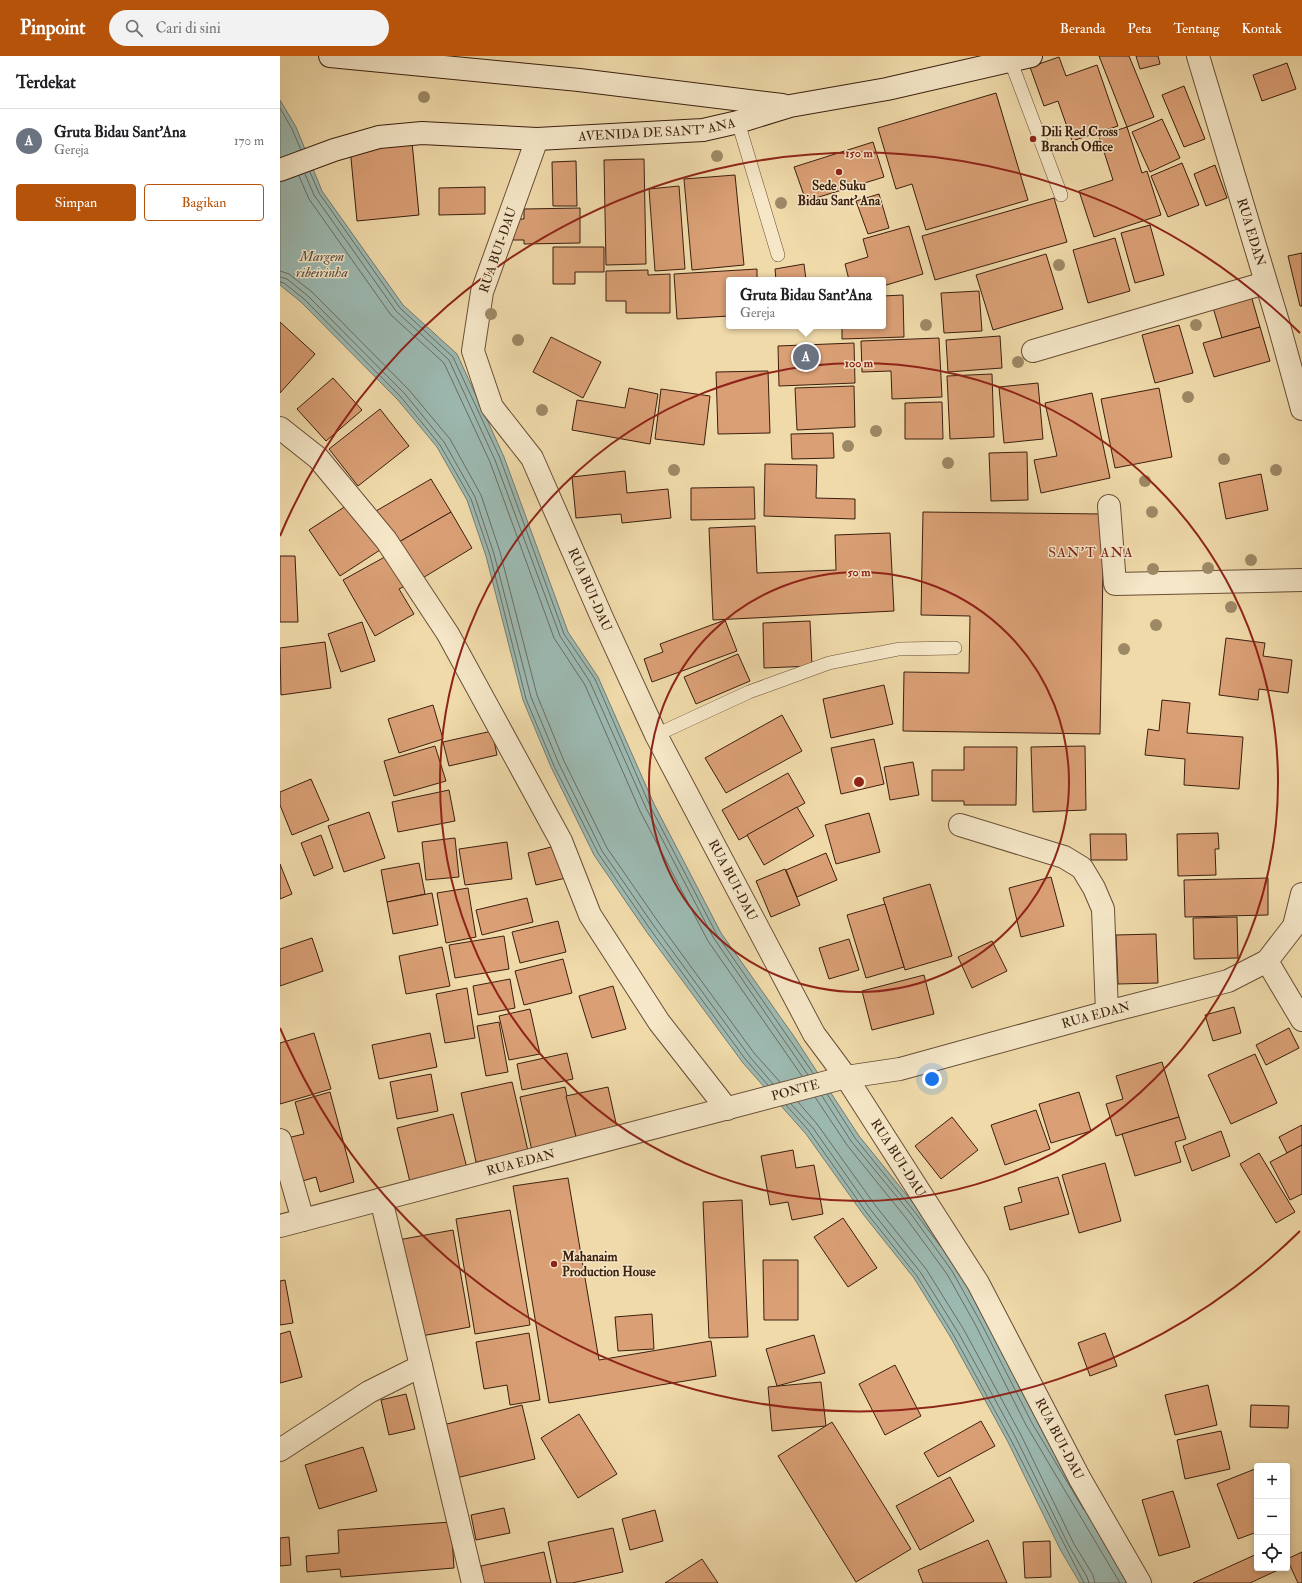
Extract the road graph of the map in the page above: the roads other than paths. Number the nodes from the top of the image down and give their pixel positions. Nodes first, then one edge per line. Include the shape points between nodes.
1 (330, 56) edge
2 (1198, 56) edge
3 (1021, 59) edge
4 (790, 106) junction
5 (738, 122) junction
6 (537, 140) junction
7 (280, 170) edge
8 (1061, 195) dead end
9 (778, 255) dead end
10 (1265, 283) junction
11 (1033, 351) dead end
12 (1302, 409) edge
13 (280, 428) edge
14 (1109, 506) dead end
15 (1302, 580) edge
16 (955, 648) dead end
17 (656, 735) junction
18 (960, 825) dead end
19 (1302, 894) edge
20 (1267, 961) junction
21 (1107, 1012) junction
22 (1302, 1020) edge
23 (838, 1080) junction
24 (762, 1100) joint
25 (727, 1109) junction
26 (280, 1140) edge
27 (381, 1199) junction
28 (303, 1220) junction
29 (280, 1226) edge
30 (421, 1366) junction
31 (280, 1450) edge
32 (473, 1583) edge
33 (1140, 1583) edge

1 - 4 street via 579,80
2 - 10 street, RUA EDAN
3 - 4 street, AVENIDA DE SANT' ANA via 887,89
3 - 8 lane
4 - 5 street, AVENIDA DE SANT' ANA
5 - 6 street, AVENIDA DE SANT' ANA via 703,130
5 - 9 lane
6 - 7 street, AVENIDA DE SANT' ANA via 422,134 379,137
6 - 17 street, RUA BUI-DAU via 482,292 473,351 492,407 532,458
10 - 11 street
10 - 12 street, RUA EDAN
13 - 25 street via 318,458 386,540 448,634 561,841 590,915 659,1022
14 - 15 street via 1115,584
16 - 17 lane via 899,649 829,663 749,692
17 - 23 street, RUA BUI-DAU
18 - 21 street via 1064,857 1082,868 1103,909
19 - 20 street, RUA EDAN via 1294,926
20 - 21 street, RUA EDAN via 1228,982
20 - 22 street
21 - 23 street, RUA EDAN via 900,1069
23 - 24 street, PONTE
23 - 33 street, RUA BUI-DAU via 978,1283 1080,1479
24 - 25 street, RUA EDAN
25 - 27 street, RUA EDAN
26 - 28 street
27 - 28 street, RUA EDAN
27 - 30 street
28 - 29 street, RUA EDAN
30 - 31 street via 369,1392
30 - 32 street

